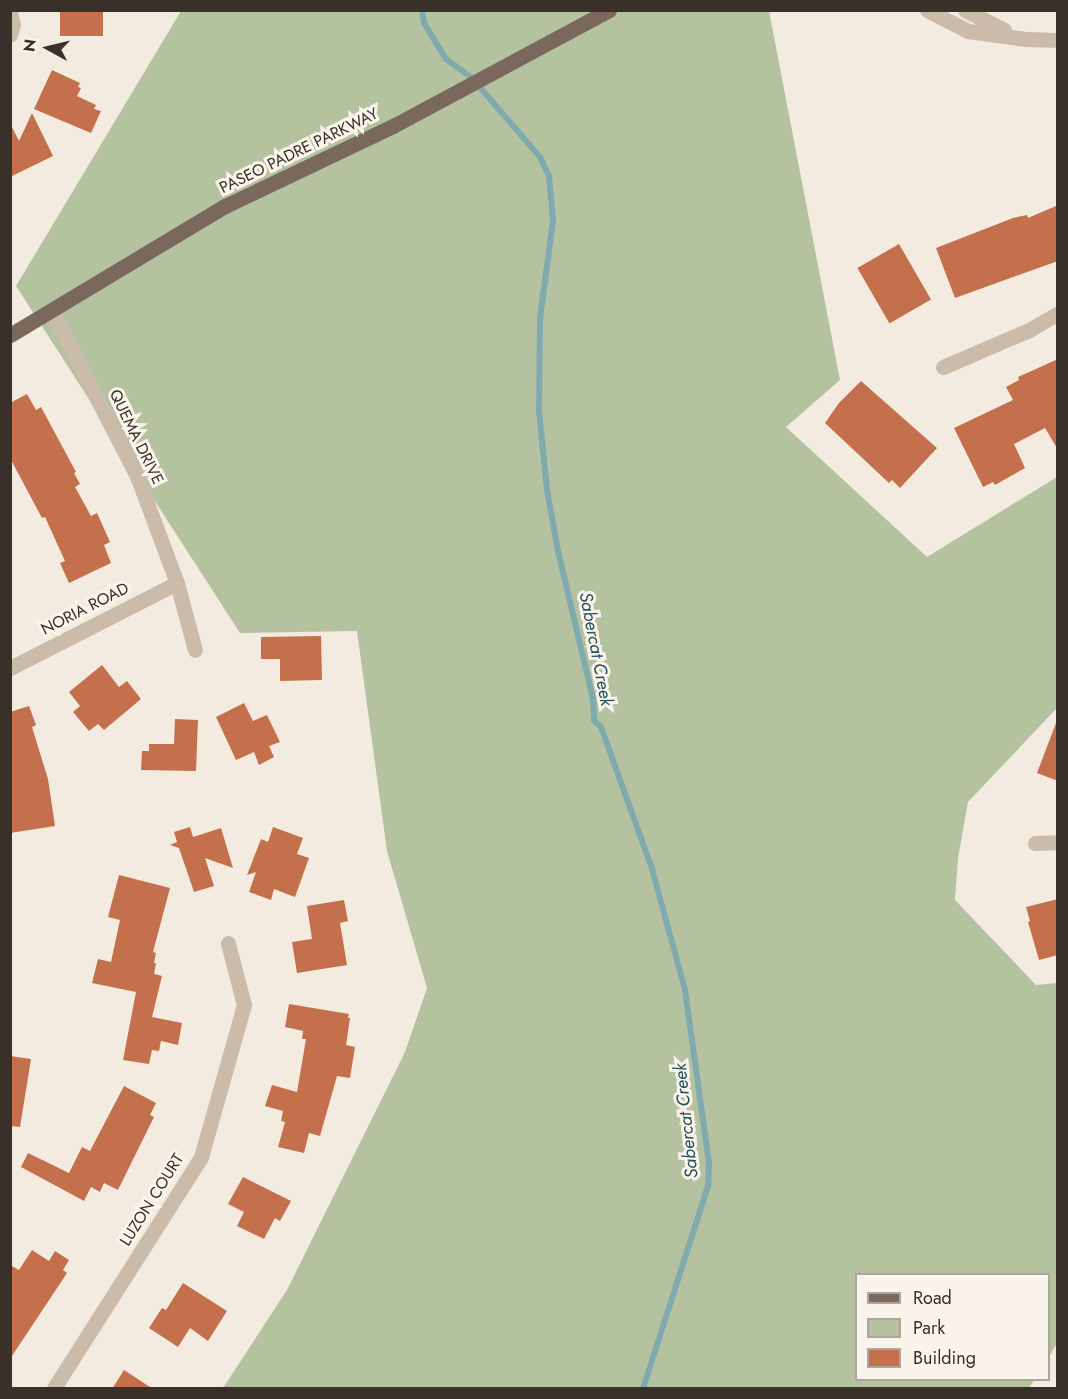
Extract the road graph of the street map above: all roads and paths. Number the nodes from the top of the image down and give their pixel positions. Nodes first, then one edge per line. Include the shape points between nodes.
1 (609, 10) edge
2 (927, 10) edge
3 (965, 10) edge
4 (10, 13) edge
5 (10, 35) edge
6 (1026, 39) junction
7 (1058, 40) edge
8 (52, 312) junction
9 (1058, 313) edge
10 (10, 335) edge
11 (943, 367) dead end
12 (177, 583) junction
13 (195, 650) dead end
14 (10, 668) edge
15 (1058, 842) edge
16 (1035, 843) dead end
17 (228, 943) dead end
18 (54, 1389) edge

1 - 8 main road, PASEO PADRE PARKWAY via 393,126 225,206
2 - 6 street via 968,31
3 - 6 street
4 - 5 street
6 - 7 street
8 - 10 main road, PASEO PADRE PARKWAY
8 - 12 street, QUEMA DRIVE via 137,476
9 - 11 street via 1029,330
12 - 13 street, QUEMA DRIVE
12 - 14 street, NORIA ROAD
15 - 16 street
17 - 18 street, LUZON COURT via 244,1005 201,1157

